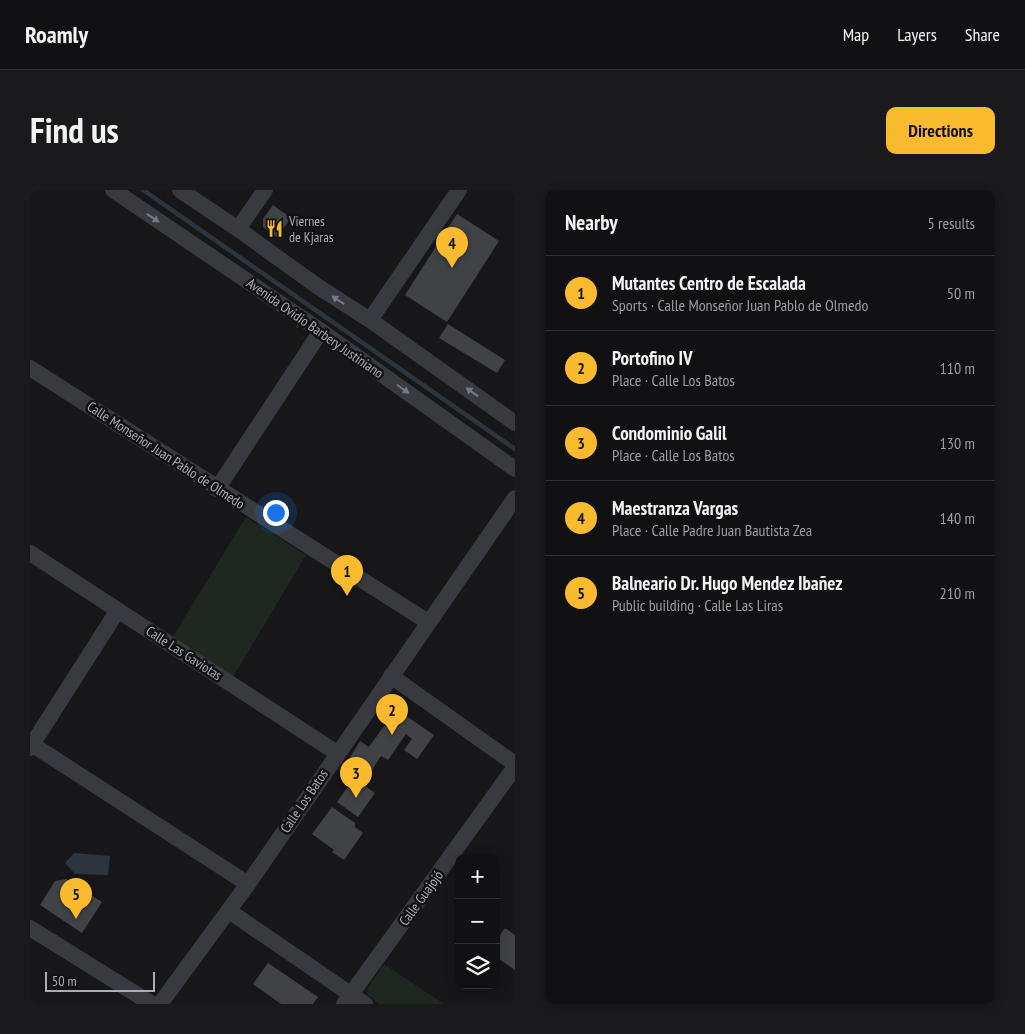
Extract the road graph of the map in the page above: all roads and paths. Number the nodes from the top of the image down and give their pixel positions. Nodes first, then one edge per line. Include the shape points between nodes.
1 (113, 190) edge
2 (180, 190) edge
3 (265, 190) edge
4 (459, 190) edge
5 (238, 230) junction
6 (370, 320) junction
7 (321, 331) junction
8 (30, 368) edge
9 (514, 420) edge
10 (515, 469) edge
11 (217, 488) junction
12 (515, 498) edge
13 (30, 554) edge
14 (118, 610) junction
15 (428, 622) junction
16 (391, 676) junction
17 (31, 745) edge
18 (337, 753) junction
19 (515, 766) edge
20 (248, 884) junction
21 (229, 911) junction
22 (30, 928) edge
23 (348, 999) edge
24 (152, 1004) edge
25 (160, 1004) edge
26 (364, 1004) edge

1 -> 7 street, Avenida Ovidio Barbery Justiniano
2 - 5 street
3 - 5 street
4 - 6 street
6 -> 5 street
9 -> 6 street
7 -> 10 street, Avenida Ovidio Barbery Justiniano
7 - 11 street
8 - 11 street, Calle Monseñor Juan Pablo de Olmedo
11 - 15 street, Calle Monseñor Juan Pablo de Olmedo
12 - 15 street, Calle Los Batos
13 - 14 street, Calle Las Gaviotas
14 - 17 street
14 - 18 street, Calle Las Gaviotas
15 - 16 street, Calle Los Batos
16 - 18 street, Calle Los Batos
16 - 19 street
17 - 20 street
18 - 20 street, Calle Los Batos
19 - 23 street, Calle Guajojó
20 - 21 street, Calle Los Batos
21 - 23 street
21 - 25 street, Calle Los Batos
22 - 24 street
23 - 26 street

